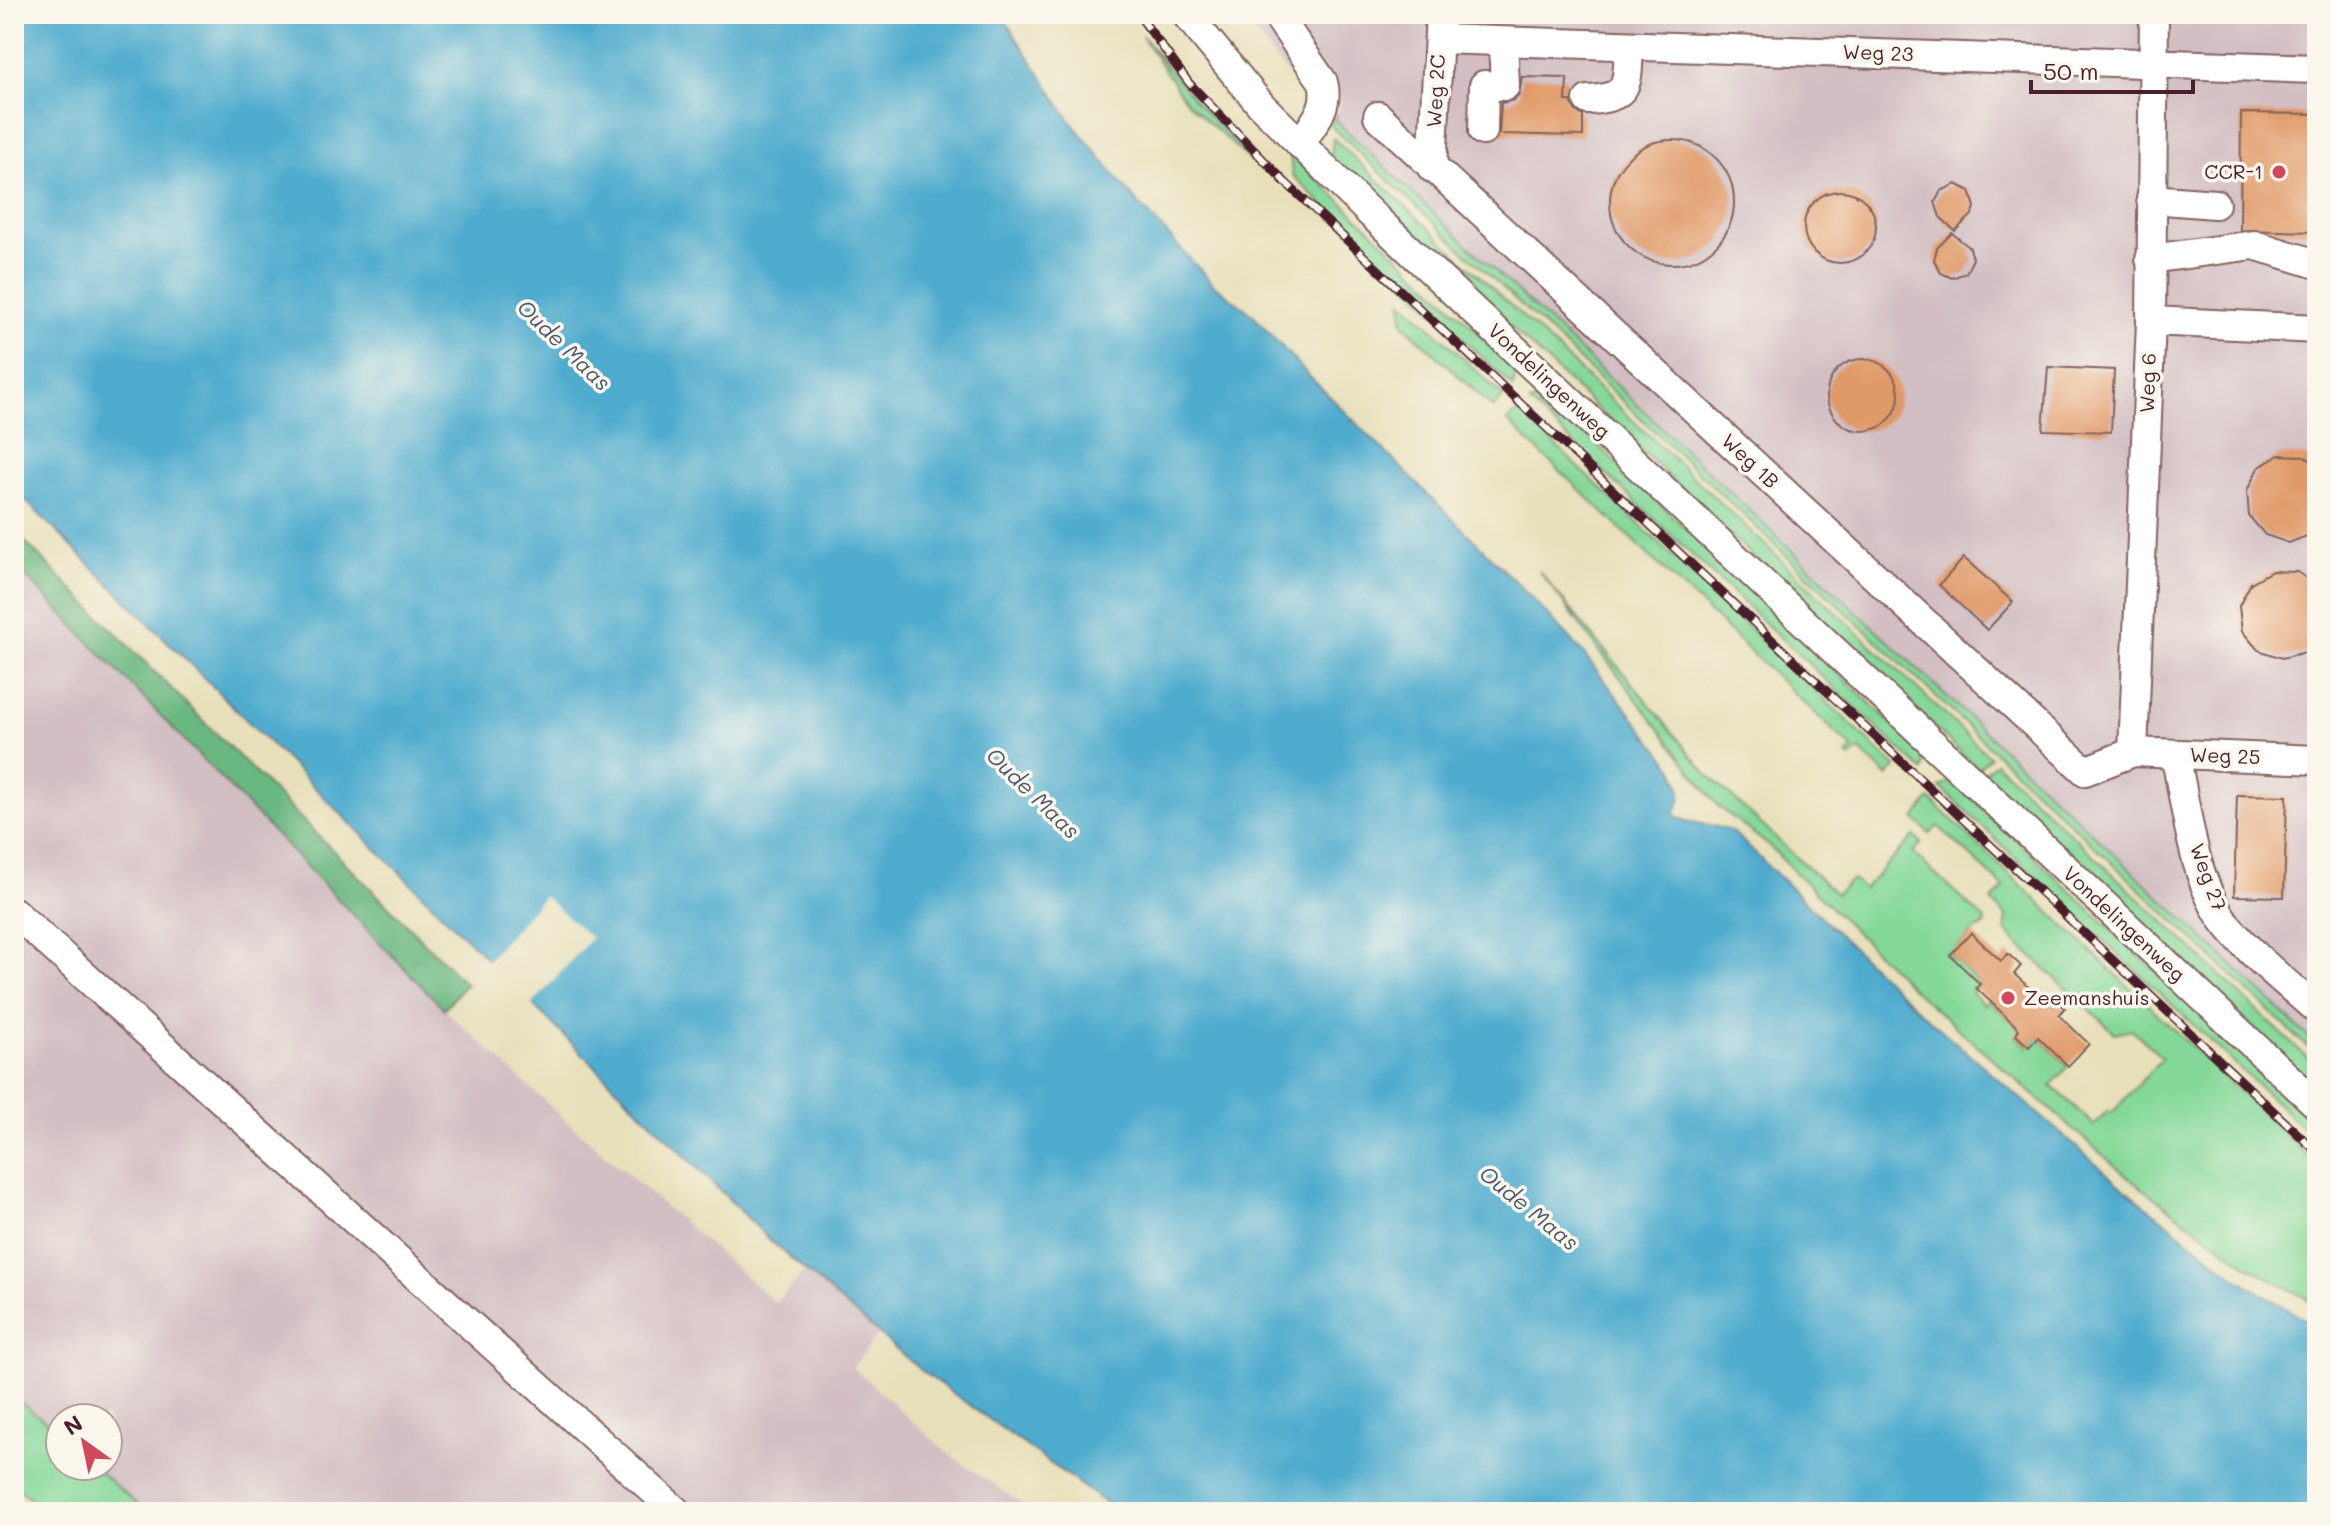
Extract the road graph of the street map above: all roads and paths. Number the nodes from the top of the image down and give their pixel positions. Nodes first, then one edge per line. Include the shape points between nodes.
1 (1186, 14) edge
2 (1276, 14) edge
3 (2154, 14) edge
4 (1440, 26) edge
5 (1503, 42) junction
6 (1629, 46) junction
7 (2151, 65) junction
8 (2317, 69) edge
9 (1588, 100) dead end
10 (1378, 116) dead end
11 (1483, 131) dead end
12 (1300, 144) junction
13 (1432, 168) junction
14 (2151, 199) junction
15 (2215, 204) dead end
16 (2150, 259) junction
17 (2317, 264) edge
18 (2151, 321) junction
19 (2317, 329) edge
20 (2133, 752) junction
21 (2175, 754) junction
22 (2317, 760) edge
23 (14, 912) edge
24 (2317, 1010) edge
25 (2317, 1105) edge
26 (677, 1512) edge

1 - 12 street, Vondelingenweg
2 - 12 street via 1327,94
3 - 7 street, Weg 6
4 - 5 street, Weg 23
4 - 13 street, Weg 2C
5 - 6 street, Weg 23
5 - 11 street via 1505,86 1484,85
6 - 7 street, Weg 23
6 - 9 street via 1626,84 1620,94
7 - 8 street, Weg 23
7 - 14 street, Weg 6
10 - 13 street, Weg 1B
12 - 25 street, Vondelingenweg
13 - 20 street, Weg 1B via 2085,771
14 - 15 street
14 - 16 street, Weg 6
16 - 17 street via 2254,245
16 - 18 street, Weg 6
18 - 19 street
18 - 20 street, Weg 6
20 - 21 street, Weg 25
21 - 22 street, Weg 25
21 - 24 street, Weg 27 via 2211,898 2251,950
23 - 26 street

